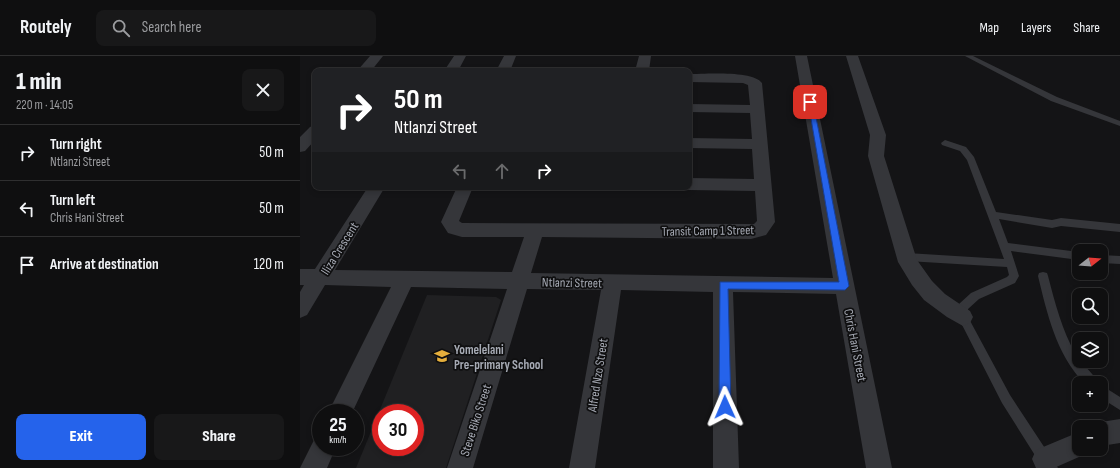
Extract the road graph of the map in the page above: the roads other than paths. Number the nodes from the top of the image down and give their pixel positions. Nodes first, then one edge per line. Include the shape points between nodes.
1 (377, 56) edge
2 (460, 56) edge
3 (510, 56) edge
4 (645, 56) edge
5 (801, 56) edge
6 (852, 56) edge
7 (968, 56) edge
8 (367, 68) edge
9 (453, 68) edge
10 (504, 68) edge
11 (643, 68) edge
12 (692, 78) edge
13 (692, 108) edge
14 (758, 109) junction
15 (1120, 124) edge
16 (312, 133) edge
17 (945, 143) dead end
18 (692, 144) edge
19 (760, 144) junction
20 (300, 147) edge
21 (692, 184) edge
22 (764, 186) junction
23 (375, 190) edge
24 (464, 190) edge
25 (993, 215) junction
26 (1120, 228) edge
27 (535, 230) junction
28 (1005, 246) junction
29 (1072, 255) edge
30 (907, 257) junction
31 (1108, 259) edge
32 (1120, 260) edge
33 (1011, 263) junction
34 (1043, 276) dead end
35 (300, 277) edge
36 (320, 278) junction
37 (405, 278) junction
38 (519, 280) junction
39 (612, 282) junction
40 (724, 285) junction
41 (845, 286) junction
42 (300, 309) edge
43 (963, 317) junction
44 (1086, 376) edge
45 (1108, 396) edge
46 (344, 404) edge
47 (1120, 404) edge
48 (1120, 431) edge
49 (1108, 433) edge
50 (1072, 448) edge
51 (320, 456) edge
52 (1048, 463) edge
53 (314, 468) edge
54 (460, 468) edge
55 (582, 468) edge
56 (726, 468) edge
57 (879, 468) edge

1 - 8 street
2 - 9 street
3 - 10 street
4 - 11 street
5 - 41 street, Chris Hani Street
6 - 30 street via 878,135 876,156
7 - 15 lane via 1054,99
12 - 14 street, Transit Camp 1 Street via 751,80 756,85
13 - 14 street
14 - 19 street, Transit Camp 1 Street
16 - 20 street
17 - 25 lane via 967,153
18 - 19 street
19 - 22 street, Transit Camp 1 Street
21 - 22 street
22 - 27 street, Transit Camp 1 Street via 766,222 760,230 755,231
23 - 36 street, Iliza Crescent
24 - 27 street, Transit Camp 1 Street via 450,217 454,228
25 - 26 lane via 1052,224 1061,222
25 - 28 lane
27 - 38 street
28 - 29 lane
28 - 33 lane
30 - 33 lane
30 - 43 street via 915,276 929,293
31 - 32 lane
33 - 43 lane via 1014,276 1011,280 975,296 963,307
34 - 44 lane via 1055,320 1072,360
35 - 36 street, Ntlanzi Street
36 - 37 street, Ntlanzi Street
36 - 42 street, Iliza Crescent
37 - 38 street, Ntlanzi Street
37 - 46 street
38 - 39 street, Ntlanzi Street
38 - 54 street, Steve Biko Street
39 - 40 street, Ntlanzi Street
39 - 55 street, Alfred Nzo Street
40 - 41 street, Ntlanzi Street
40 - 56 street
41 - 57 street, Chris Hani Street
43 - 52 lane via 1006,399
45 - 47 lane
48 - 49 street
50 - 52 street
51 - 53 street

